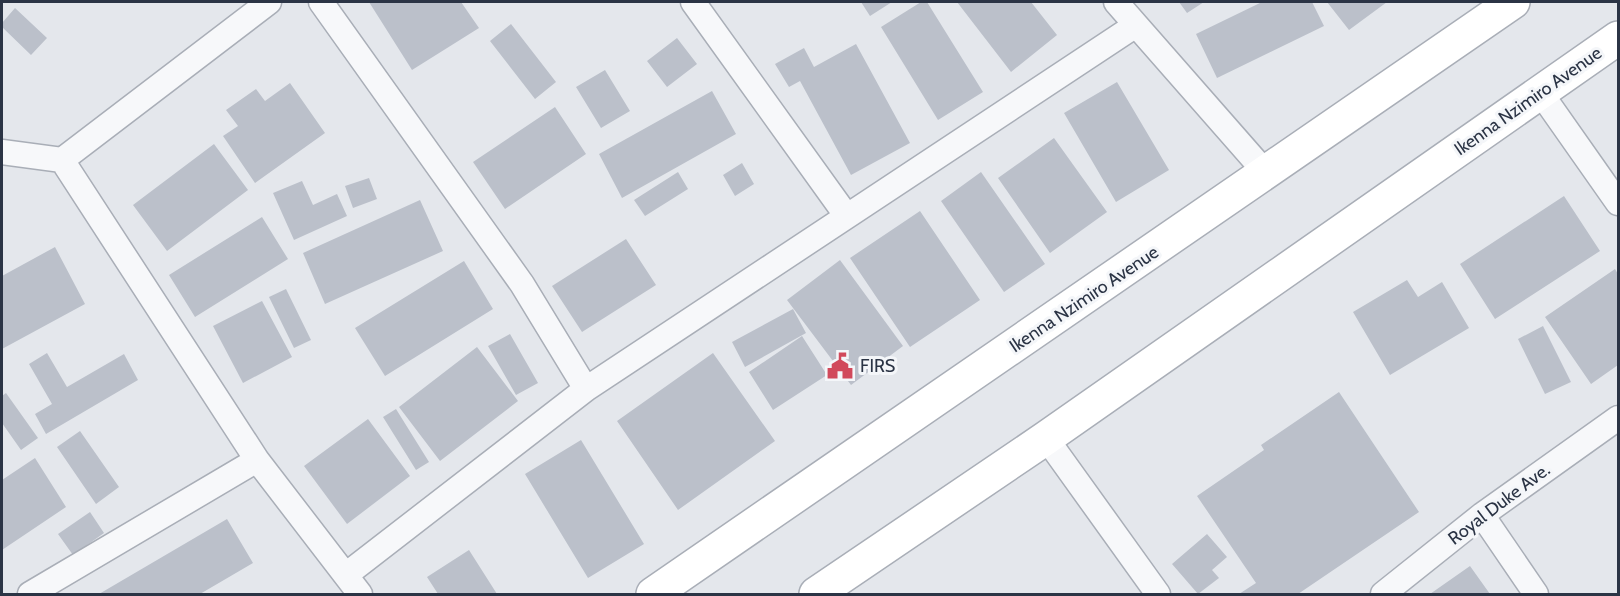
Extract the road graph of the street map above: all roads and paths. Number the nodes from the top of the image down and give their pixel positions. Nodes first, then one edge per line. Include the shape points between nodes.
1 (269, 2) edge
2 (321, 2) edge
3 (693, 2) edge
4 (1116, 2) edge
5 (1513, 2) edge
6 (1136, 25) junction
7 (1618, 38) edge
8 (1540, 92) junction
9 (2, 152) edge
10 (62, 160) junction
11 (1266, 173) junction
12 (1618, 203) edge
13 (846, 215) junction
14 (586, 389) junction
15 (1618, 418) edge
16 (1046, 438) junction
17 (257, 460) junction
18 (1482, 515) junction
19 (347, 574) junction
20 (30, 594) edge
21 (360, 594) edge
22 (653, 594) edge
23 (816, 594) edge
24 (1158, 594) edge
25 (1383, 594) edge
26 (1536, 594) edge

1 - 10 street
2 - 14 street via 522,284
3 - 13 street
4 - 6 street
5 - 11 street, Ikenna Nzimiro Avenue
6 - 11 street
6 - 13 street
7 - 8 street, Ikenna Nzimiro Avenue
8 - 12 street
8 - 16 street, Ikenna Nzimiro Avenue
9 - 10 street
10 - 17 street
11 - 22 street, Ikenna Nzimiro Avenue
13 - 14 street
14 - 19 street
15 - 18 street, Royal Duke Ave.
16 - 23 street, Ikenna Nzimiro Avenue
16 - 24 street
17 - 19 street
17 - 20 street
18 - 25 street, Royal Duke Ave.
18 - 26 street
19 - 21 street

